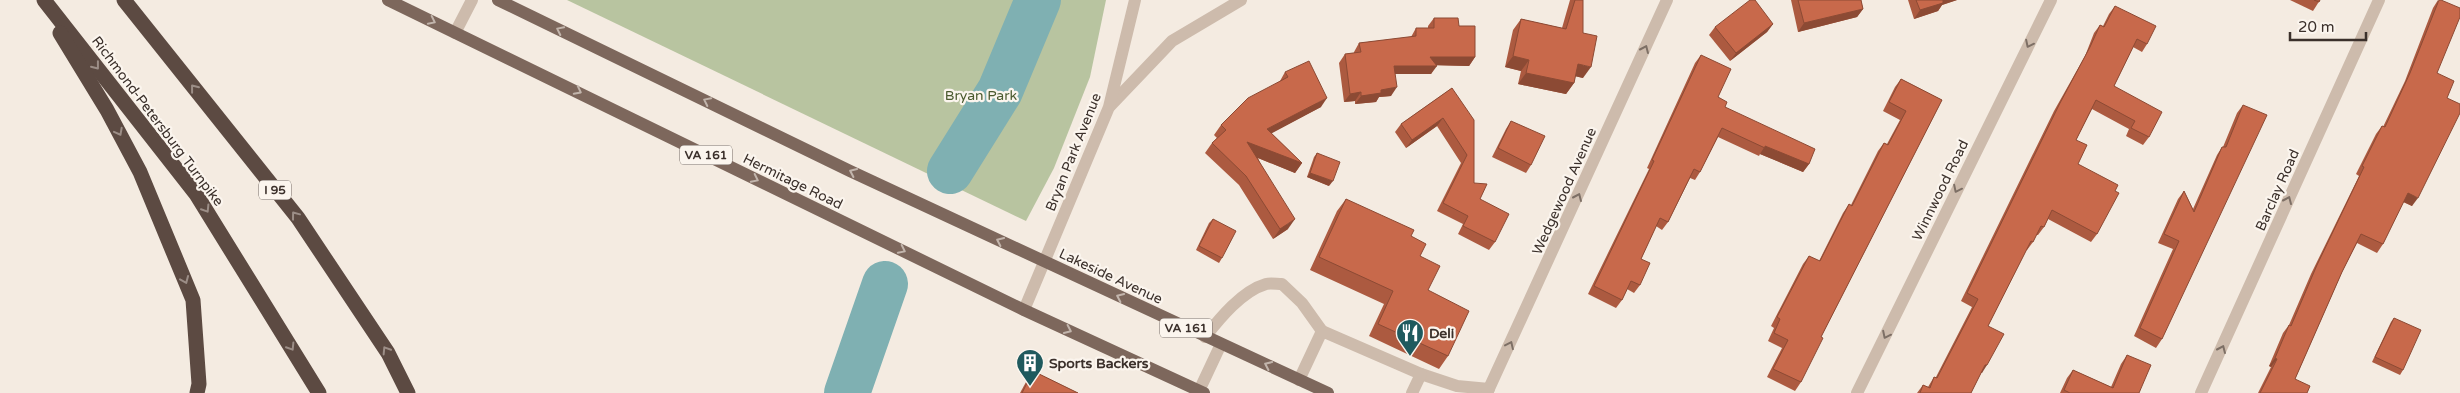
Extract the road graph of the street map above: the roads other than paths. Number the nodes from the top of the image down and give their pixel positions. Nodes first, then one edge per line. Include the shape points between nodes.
1 (40, 0) edge
2 (44, 0) edge
3 (124, 0) edge
4 (388, 0) edge
5 (472, 0) edge
6 (498, 0) edge
7 (1135, 0) edge
8 (1241, 0) edge
9 (1667, 0) edge
10 (2051, 0) edge
11 (2379, 0) edge
12 (455, 33) junction
13 (1109, 107) junction
14 (1044, 262) junction
15 (1024, 310) junction
16 (1322, 331) junction
17 (1205, 336) junction
18 (1221, 344) junction
19 (1421, 374) junction
20 (1299, 380) junction
21 (1488, 391) edge
22 (1200, 392) edge
23 (197, 393) edge
24 (319, 393) edge
25 (408, 393) edge
26 (1328, 393) edge
27 (1412, 393) edge
28 (1857, 393) edge
29 (2202, 393) edge

1 -> 23 highway via 140,172 193,300
2 -> 24 highway, Richmond-Petersburg Turnpike via 196,194
25 -> 3 highway, I 95 via 388,353 298,218
4 -> 12 main road, Hermitage Road / VA 161
5 - 12 street
14 -> 6 main road, VA 161
7 - 13 street, Bryan Park Avenue
8 - 13 street via 1172,41
21 -> 9 street, Wedgewood Avenue
10 -> 28 street, Winnwood Road
29 -> 11 street, Barclay Road
12 -> 15 main road, Hermitage Road / VA 161
13 - 14 street, Bryan Park Avenue
14 - 15 street, Bryan Park Avenue
17 -> 14 main road, Lakeside Avenue / VA 161
15 -> 22 main road, VA 161
16 - 17 street via 1282,284 1266,284 1227,312
16 - 19 street
16 - 20 street
17 - 18 main road, Lakeside Avenue / VA 161
20 -> 18 main road, Lakeside Avenue / VA 161
18 - 22 street
19 - 21 street via 1457,386
19 - 27 street
20 - 26 main road, Lakeside Avenue / VA 161

